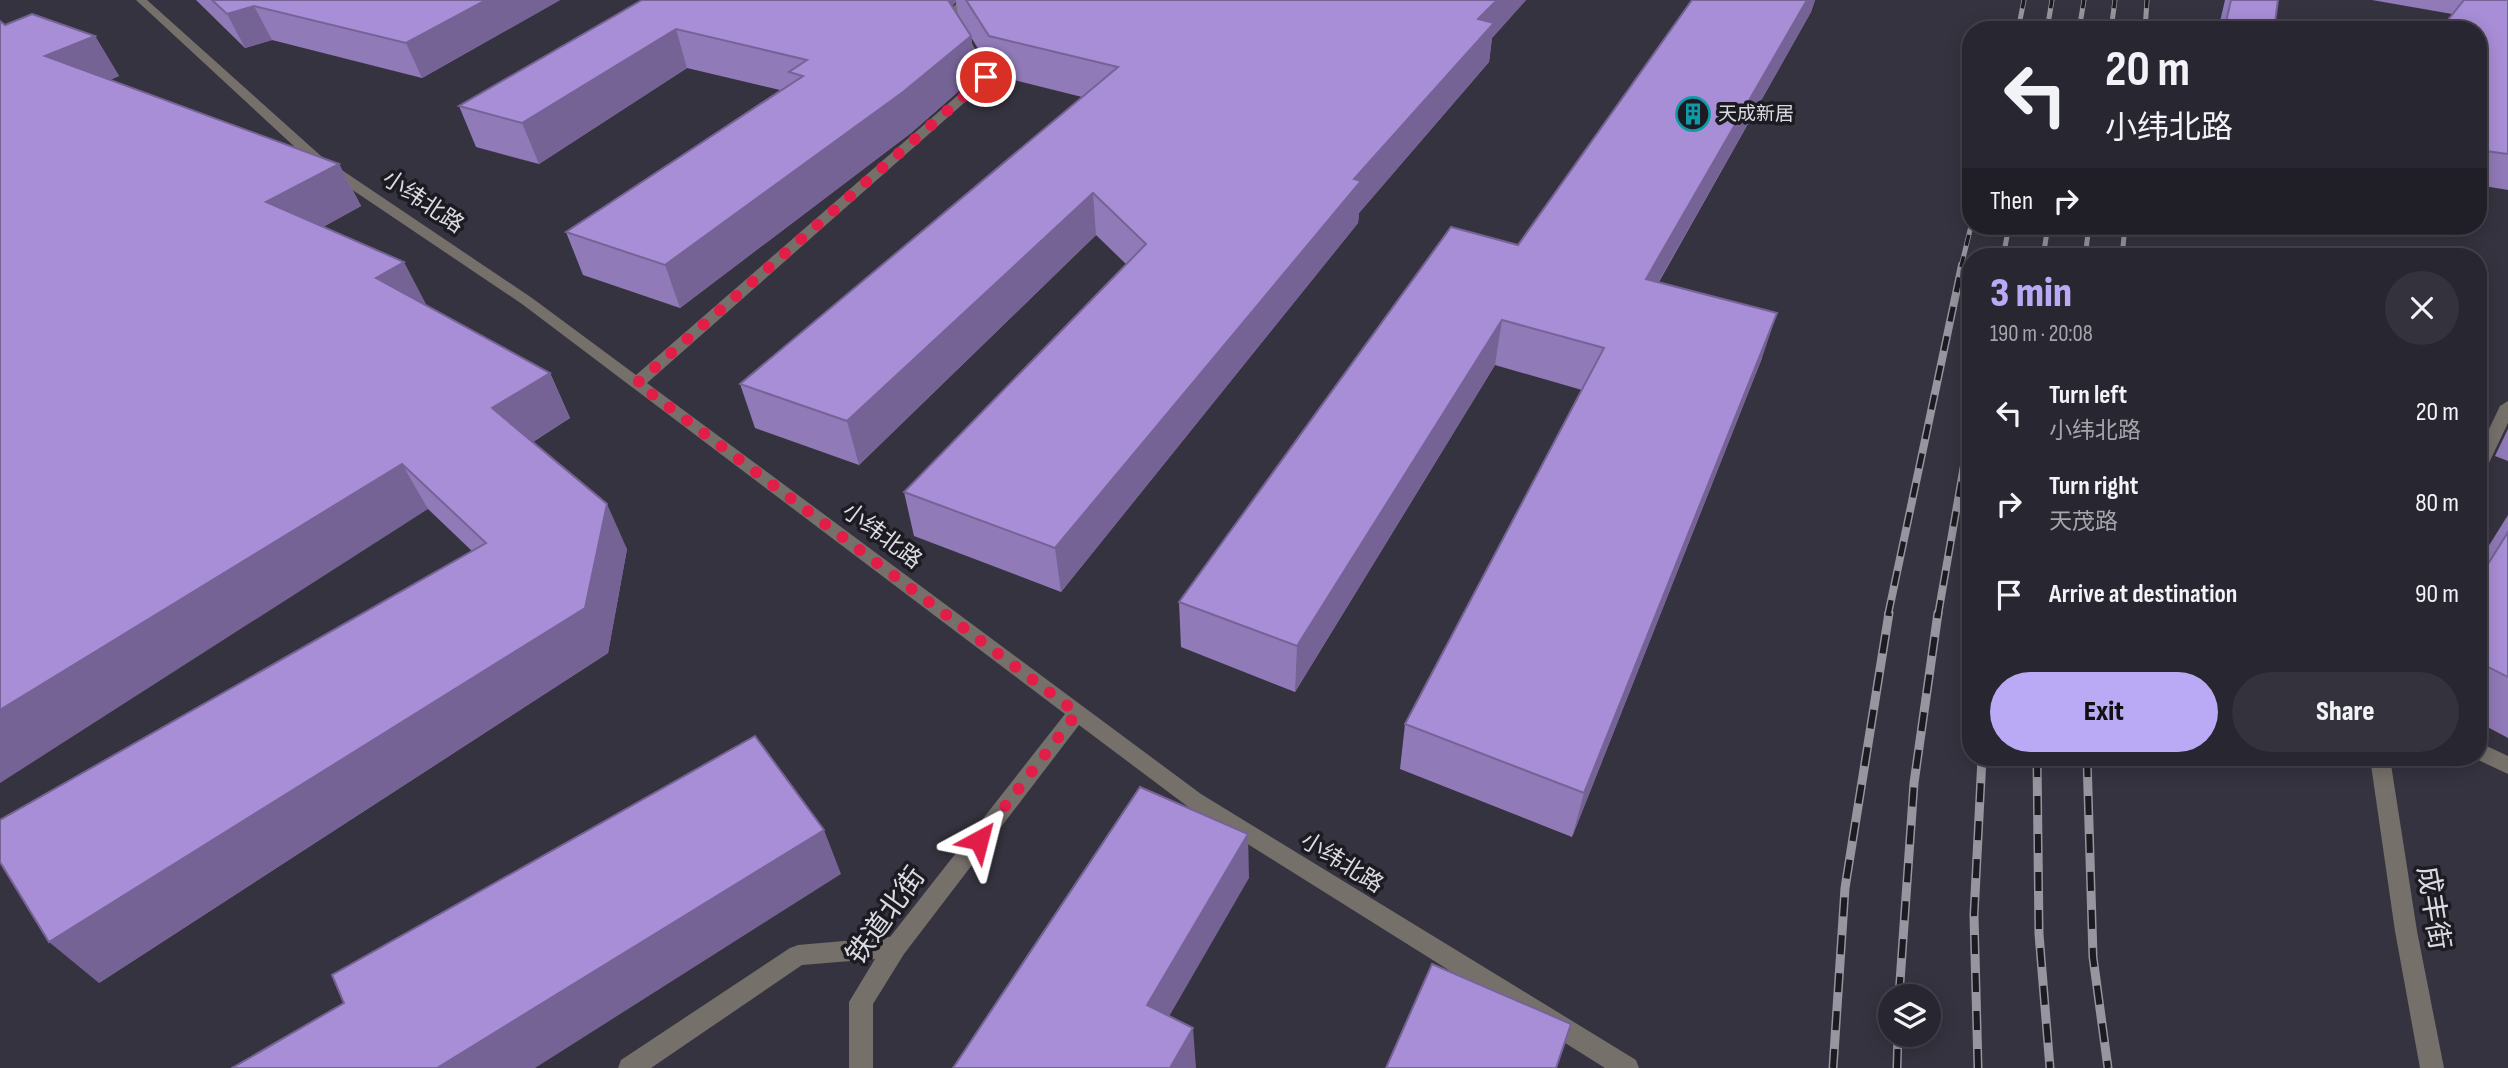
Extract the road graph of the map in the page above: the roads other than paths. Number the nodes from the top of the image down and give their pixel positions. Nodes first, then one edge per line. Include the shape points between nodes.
1 (141, 0) edge
2 (968, 0) edge
3 (637, 383) junction
4 (2508, 406) edge
5 (2487, 449) edge
6 (1077, 713) junction
7 (2487, 755) edge
8 (2380, 766) edge
9 (2508, 766) edge
10 (897, 947) junction
11 (630, 1068) edge
12 (861, 1068) edge
13 (1627, 1068) edge
14 (2432, 1068) edge

1 - 3 street, 小纬北路 via 316,159 527,301
2 - 3 street via 949,15 986,77
3 - 6 street, 小纬北路
4 - 5 street
6 - 10 street, 铁道北街
6 - 13 street, 小纬北路 via 1194,800
7 - 9 street
8 - 14 street, 成丰街
10 - 11 street via 798,955
10 - 12 street, 铁道北街 via 861,1002

